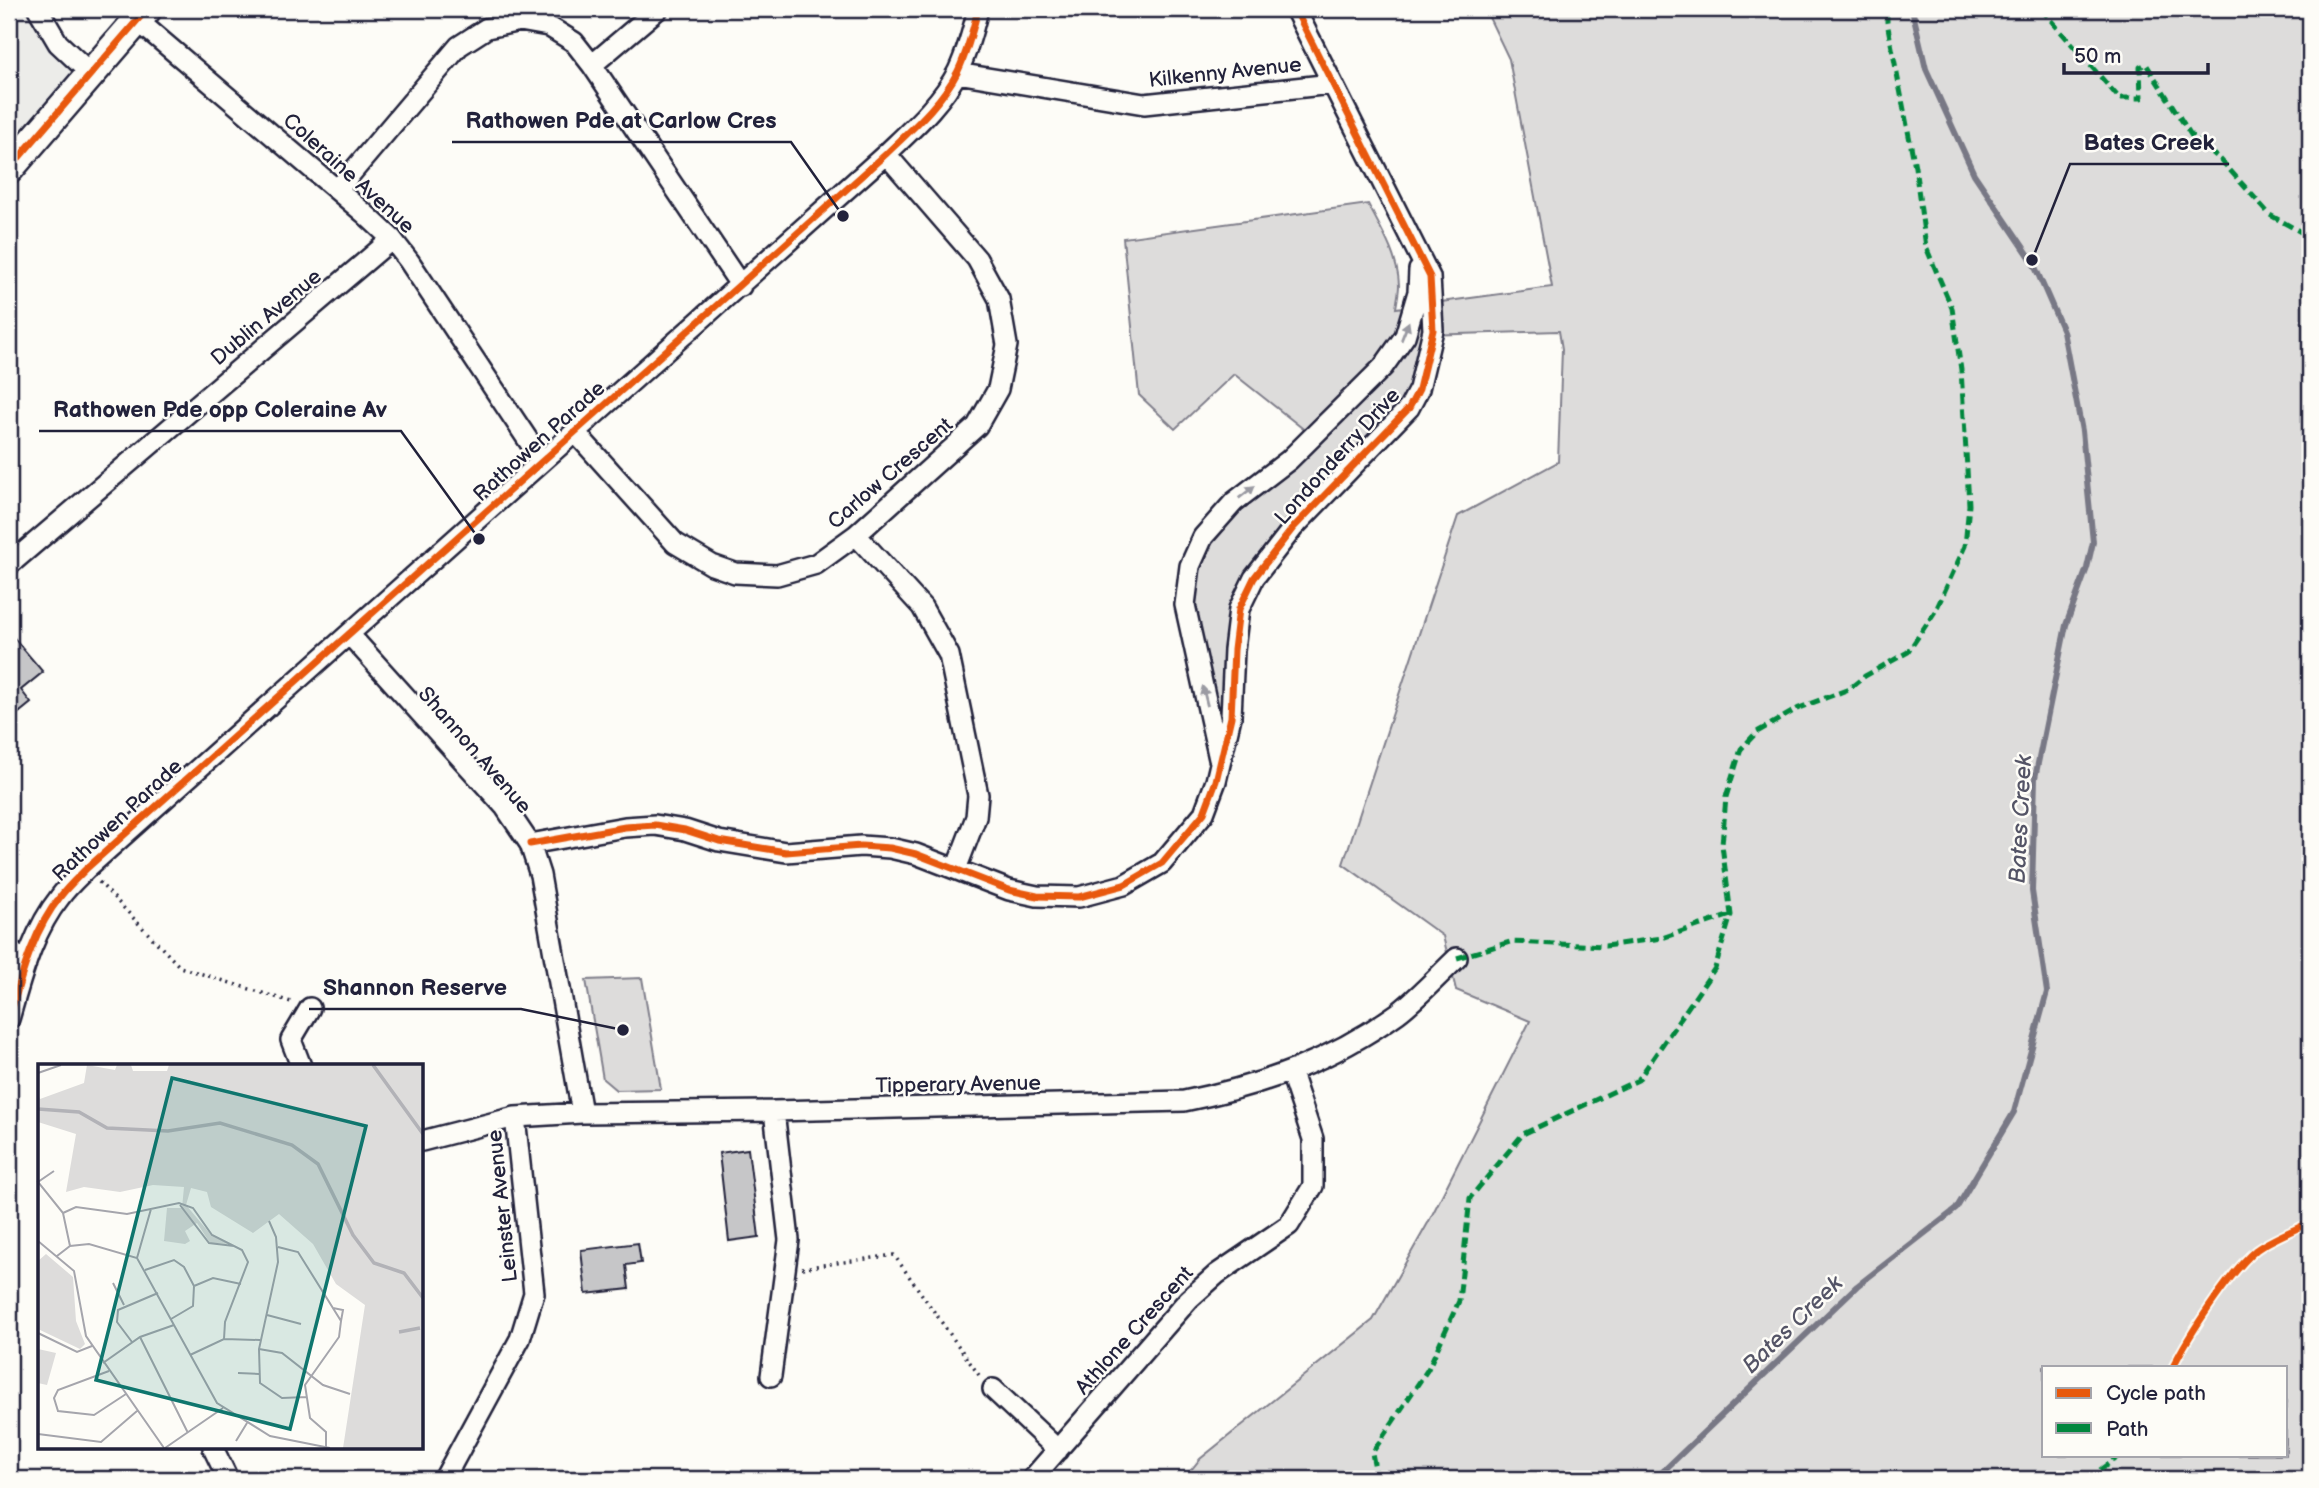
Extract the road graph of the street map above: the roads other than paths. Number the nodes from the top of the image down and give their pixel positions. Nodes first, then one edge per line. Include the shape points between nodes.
1 (38, 9) edge
2 (658, 9) edge
3 (978, 9) edge
4 (1295, 9) edge
5 (142, 14) edge
6 (592, 65) junction
7 (90, 73) junction
8 (957, 73) junction
9 (1332, 83) junction
10 (886, 154) junction
11 (9, 169) edge
12 (337, 190) junction
13 (392, 240) junction
14 (1419, 255) junction
15 (741, 286) junction
16 (575, 432) junction
17 (542, 461) junction
18 (856, 535) junction
19 (9, 565) edge
20 (349, 634) junction
21 (1220, 763) junction
22 (530, 844) junction
23 (956, 869) junction
24 (9, 949) edge
25 (1457, 958) dead end
26 (26, 964) junction
27 (310, 1008) road end
28 (9, 1019) edge
29 (300, 1064) edge
30 (1291, 1073) junction
31 (774, 1111) junction
32 (582, 1113) junction
33 (515, 1117) junction
34 (424, 1140) edge
35 (771, 1376) dead end
36 (993, 1389) road end
37 (214, 1450) edge
38 (1058, 1450) junction
39 (228, 1479) edge
40 (444, 1479) edge
41 (1032, 1479) edge

1 - 7 street via 58,43
2 - 6 street
3 - 8 street, Rathowen Parade
4 - 9 street, Londonderry Drive
5 - 7 street
5 - 12 street, Coleraine Avenue
6 - 12 street via 574,42 548,26 520,21 486,28 459,46
6 - 15 street
7 - 11 street
8 - 9 street, Kilkenny Avenue via 1143,104
8 - 10 street, Rathowen Parade via 919,122
9 - 14 street, Londonderry Drive
10 - 15 street, Rathowen Parade
10 - 18 street, Carlow Crescent via 977,259 999,299 1007,345 998,389 977,426
12 - 13 street, Coleraine Avenue
13 - 17 street, Coleraine Avenue
13 - 19 street, Dublin Avenue
14 - 21 street, Londonderry Drive via 1430,277 1433,330 1419,389 1409,408 1293,528 1254,578 1239,609 1231,717
21 -> 14 street, Londonderry Drive via 1185,605 1190,566 1203,537 1234,502 1289,460 1383,367 1405,336 1418,292
15 - 16 street, Rathowen Parade
16 - 17 street, Rathowen Parade
16 - 18 street, Carlow Crescent via 675,542 712,565 735,573 777,575 816,564
17 - 20 street, Rathowen Parade
18 - 23 street via 922,607 949,655 978,795 976,817
20 - 22 street, Shannon Avenue via 505,807
20 - 26 street, Rathowen Parade via 86,869 49,912
21 - 23 street, Londonderry Drive via 1204,813 1162,863 1124,885 1079,897 1037,896
22 - 23 street, Londonderry Drive via 655,825 786,852 890,848
22 - 32 street, Shannon Avenue via 540,874
24 - 26 street
25 - 30 street, Tipperary Avenue via 1400,1012
26 - 28 street, Rathowen Parade
27 - 29 street via 291,1040
30 - 31 street, Tipperary Avenue via 1184,1101
30 - 38 street, Athlone Crescent via 1313,1139 1313,1186 1295,1216 1189,1299
31 - 32 street, Tipperary Avenue
31 - 35 street via 789,1240
32 - 33 street, Tipperary Avenue
33 - 34 street, Tipperary Avenue
33 - 40 street, Leinster Avenue via 534,1293 520,1339
36 - 38 street
37 - 39 street
38 - 41 street, Athlone Crescent

